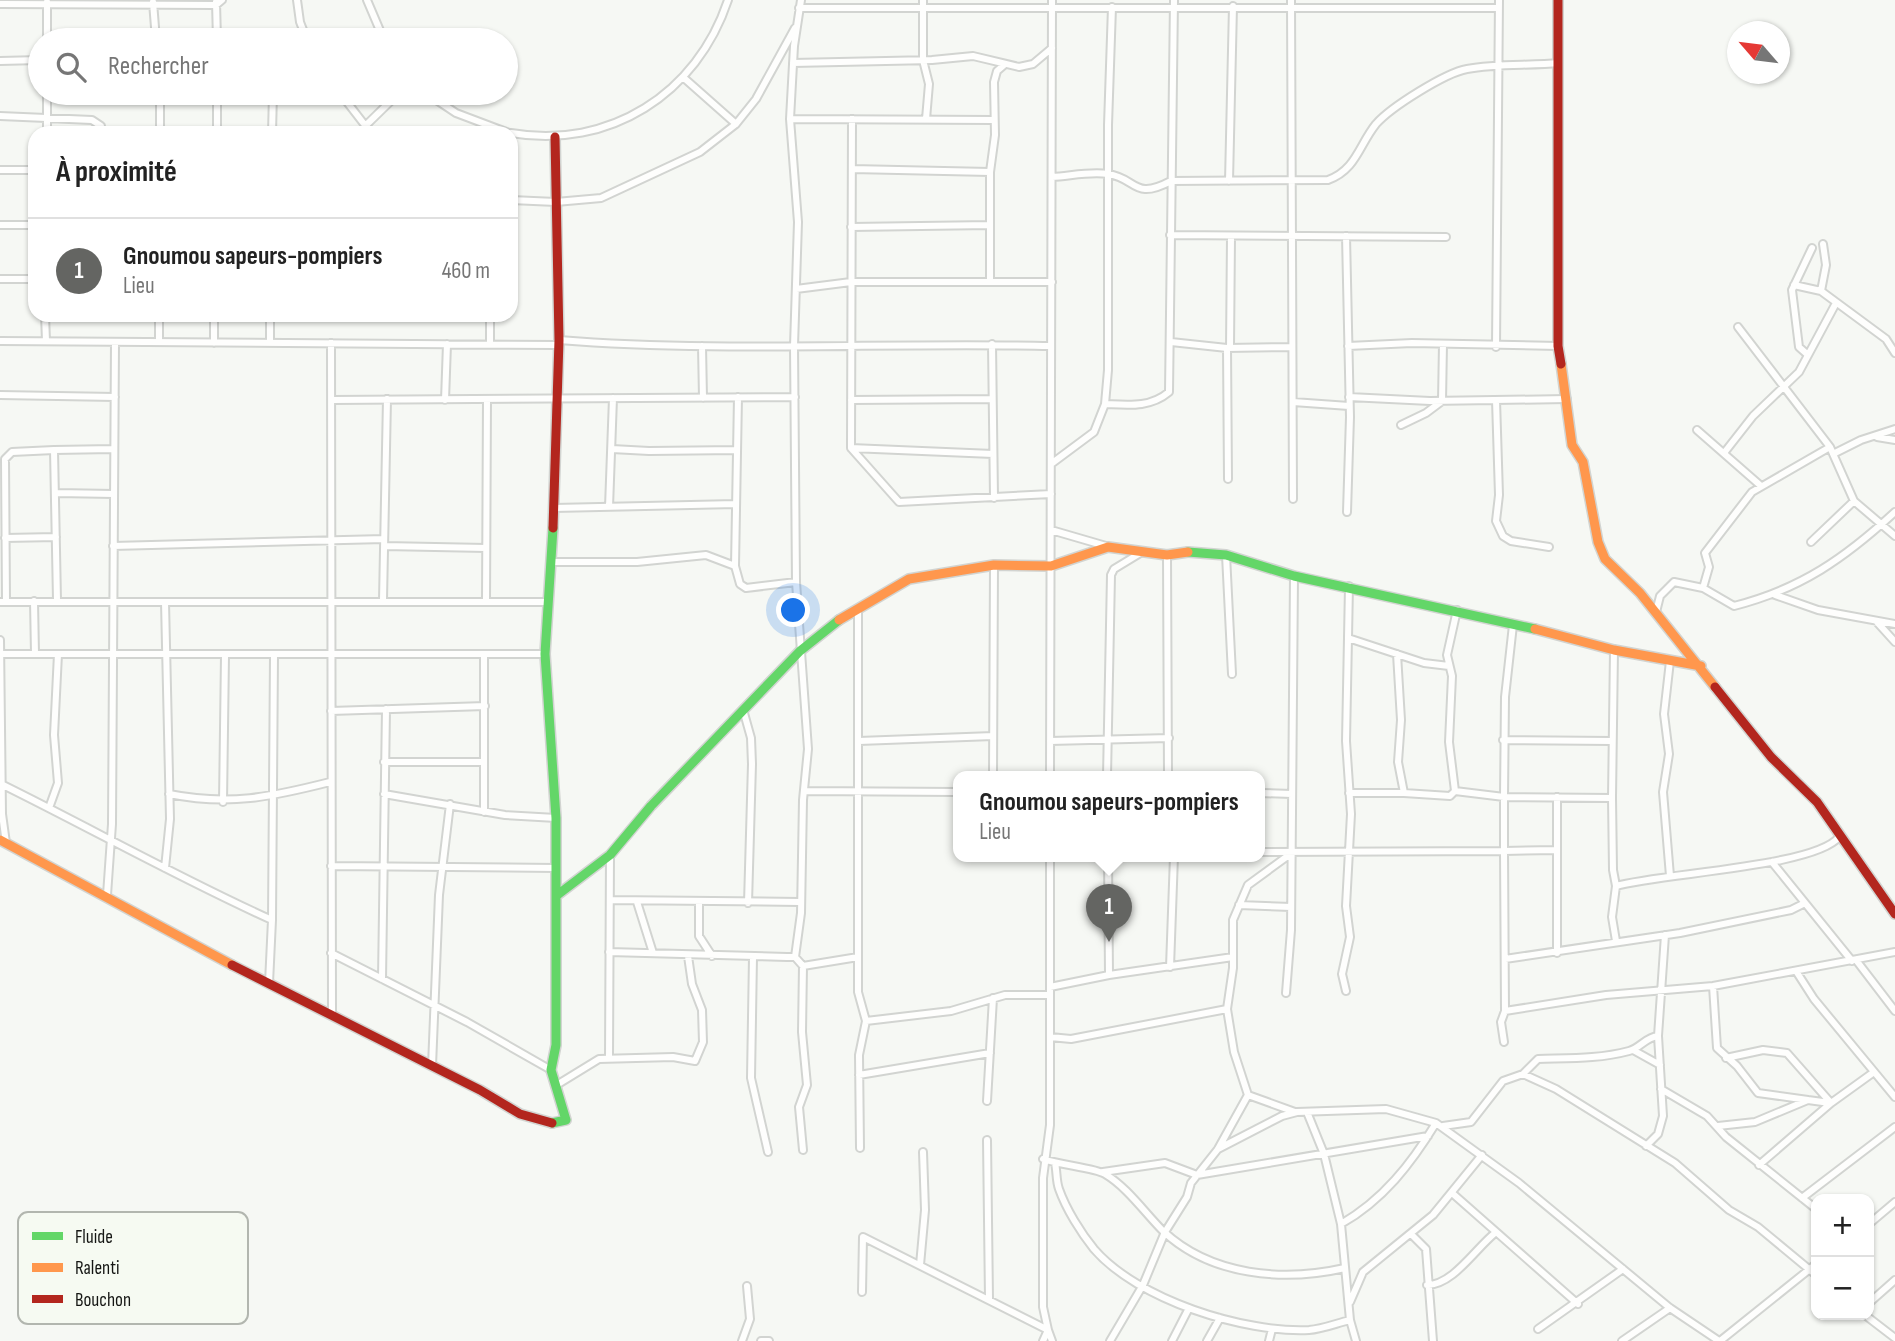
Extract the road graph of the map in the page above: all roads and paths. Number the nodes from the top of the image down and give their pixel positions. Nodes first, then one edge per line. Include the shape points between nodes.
1 (297, 0) edge
2 (367, 0) edge
3 (728, 0) edge
4 (1499, 0) edge
5 (1558, 0) edge
6 (47, 2) edge
7 (153, 2) edge
8 (218, 2) edge
9 (1052, 3) edge
10 (1173, 3) edge
11 (1290, 3) edge
12 (0, 4) edge
13 (800, 4) edge
14 (923, 4) edge
15 (1233, 6) junction
16 (1112, 7) junction
17 (1499, 8) junction
18 (797, 23) junction
19 (47, 28) edge
20 (155, 28) edge
21 (217, 28) edge
22 (302, 28) edge
23 (379, 28) edge
24 (1052, 47) junction
25 (28, 60) edge
26 (923, 60) junction
27 (0, 61) edge
28 (793, 63) junction
29 (1559, 63) junction
30 (1004, 65) junction
31 (1500, 66) junction
32 (684, 78) junction
33 (47, 105) edge
34 (160, 105) edge
35 (217, 105) edge
36 (273, 105) edge
37 (348, 105) edge
38 (387, 105) edge
39 (444, 105) edge
40 (0, 116) edge
41 (47, 118) junction
42 (790, 119) junction
43 (852, 119) junction
44 (926, 119) junction
45 (994, 120) junction
46 (736, 124) junction
47 (47, 126) edge
48 (101, 126) edge
49 (160, 126) edge
50 (216, 126) edge
51 (272, 126) edge
52 (363, 126) edge
53 (365, 126) edge
54 (491, 126) edge
55 (518, 134) edge
56 (555, 137) junction
57 (852, 169) junction
58 (0, 170) edge
59 (28, 170) edge
60 (990, 172) junction
61 (1110, 173) junction
62 (1052, 177) junction
63 (1171, 181) junction
64 (1229, 181) junction
65 (1291, 181) junction
66 (518, 200) edge
67 (556, 202) junction
68 (0, 225) edge
69 (28, 225) edge
70 (990, 225) junction
71 (851, 227) junction
72 (1170, 235) junction
73 (1290, 236) junction
74 (1346, 236) junction
75 (1231, 237) junction
76 (1446, 237) dead end
77 (1823, 244) dead end
78 (1812, 248) dead end
79 (0, 279) edge
80 (28, 279) edge
81 (990, 281) junction
82 (851, 282) junction
83 (1052, 282) junction
84 (1794, 285) junction
85 (796, 289) junction
86 (1821, 292) junction
87 (1836, 303) junction
88 (46, 322) edge
89 (159, 322) edge
90 (214, 322) edge
91 (270, 322) edge
92 (490, 322) edge
93 (1738, 327) dead end
94 (0, 341) edge
95 (46, 341) junction
96 (116, 342) junction
97 (159, 342) junction
98 (1171, 342) junction
99 (214, 343) junction
100 (270, 343) junction
101 (331, 343) junction
102 (559, 343) junction
103 (852, 343) junction
104 (447, 344) junction
105 (490, 344) junction
106 (992, 344) junction
107 (1443, 344) junction
108 (702, 346) junction
109 (794, 346) junction
110 (1051, 346) junction
111 (1348, 346) junction
112 (1558, 346) junction
113 (1292, 347) junction
114 (1496, 347) junction
115 (1229, 348) junction
116 (1895, 354) edge
117 (1808, 355) junction
118 (1785, 385) junction
119 (0, 395) edge
120 (115, 397) junction
121 (737, 397) junction
122 (795, 397) junction
123 (1349, 397) junction
124 (557, 398) junction
125 (613, 398) junction
126 (703, 398) junction
127 (1567, 398) junction
128 (387, 399) junction
129 (487, 399) junction
130 (992, 399) junction
131 (332, 400) junction
132 (445, 400) junction
133 (850, 400) junction
134 (1496, 400) junction
135 (1442, 401) junction
136 (1293, 402) junction
137 (1105, 404) junction
138 (1349, 406) junction
139 (1401, 425) dead end
140 (1895, 429) edge
141 (1697, 430) dead end
142 (1872, 436) junction
143 (1895, 440) edge
144 (850, 448) junction
145 (113, 449) junction
146 (612, 449) junction
147 (54, 450) junction
148 (737, 450) junction
149 (1832, 451) junction
150 (1724, 453) junction
151 (993, 454) junction
152 (1051, 464) junction
153 (1228, 479) dead end
154 (1761, 486) junction
155 (57, 493) junction
156 (114, 494) junction
157 (1051, 494) junction
158 (994, 498) junction
159 (1293, 499) dead end
160 (1853, 501) junction
161 (736, 505) junction
162 (609, 506) junction
163 (554, 508) junction
164 (1347, 512) dead end
165 (1895, 512) edge
166 (1881, 524) junction
167 (1051, 530) junction
168 (1895, 536) edge
169 (56, 537) junction
170 (5, 538) junction
171 (331, 542) junction
172 (1811, 542) dead end
173 (384, 543) junction
174 (113, 546) junction
175 (1108, 547) junction
176 (1549, 547) dead end
177 (486, 548) junction
178 (1142, 552) junction
179 (1167, 555) junction
180 (1226, 555) junction
181 (552, 562) junction
182 (994, 565) junction
183 (734, 566) junction
184 (1051, 566) junction
185 (1294, 576) junction
186 (796, 582) junction
187 (1349, 586) junction
188 (1703, 588) junction
189 (1775, 595) junction
190 (57, 600) junction
191 (112, 600) junction
192 (383, 600) junction
193 (34, 601) junction
194 (3, 602) edge
195 (165, 602) junction
196 (486, 602) junction
197 (547, 602) junction
198 (331, 603) junction
199 (858, 607) junction
200 (1457, 610) junction
201 (1656, 615) junction
202 (1876, 621) junction
203 (1895, 624) edge
204 (1513, 625) junction
205 (1348, 638) junction
206 (0, 640) edge
207 (1895, 642) edge
208 (1614, 650) junction
209 (800, 651) junction
210 (1, 654) edge
211 (34, 654) junction
212 (58, 654) junction
213 (545, 654) junction
214 (1397, 654) junction
215 (112, 655) junction
216 (167, 655) junction
217 (225, 655) junction
218 (274, 655) junction
219 (331, 655) junction
220 (484, 655) junction
221 (1670, 660) junction
222 (1449, 666) junction
223 (1701, 666) junction
224 (1232, 674) dead end
225 (485, 706) junction
226 (386, 709) junction
227 (331, 711) junction
228 (744, 712) junction
229 (993, 736) junction
230 (1169, 738) junction
231 (1107, 739) junction
232 (1503, 740) junction
233 (859, 741) junction
234 (1051, 741) junction
235 (1612, 741) junction
236 (384, 762) junction
237 (484, 762) junction
238 (993, 771) edge
239 (1050, 771) edge
240 (1107, 771) edge
241 (1168, 771) edge
242 (330, 782) junction
243 (3, 785) junction
244 (804, 791) junction
245 (859, 792) junction
246 (953, 792) edge
247 (1455, 792) junction
248 (1265, 793) edge
249 (1349, 793) junction
250 (1404, 793) junction
251 (169, 794) junction
252 (384, 794) junction
253 (1292, 794) junction
254 (273, 796) junction
255 (1504, 797) junction
256 (1557, 797) junction
257 (1612, 798) junction
258 (223, 802) junction
259 (450, 804) junction
260 (49, 808) junction
261 (484, 812) junction
262 (556, 818) junction
263 (1839, 837) junction
264 (111, 838) junction
265 (3, 842) edge
266 (1557, 849) junction
267 (1504, 851) junction
268 (1265, 852) edge
269 (1347, 852) junction
270 (1290, 853) junction
271 (610, 855) junction
272 (1050, 862) edge
273 (1108, 862) edge
274 (1174, 862) edge
275 (1772, 862) junction
276 (331, 866) junction
277 (165, 868) junction
278 (441, 868) junction
279 (556, 868) junction
280 (383, 869) junction
281 (1670, 876) junction
282 (1616, 886) junction
283 (107, 895) junction
284 (556, 896) junction
285 (610, 900) junction
286 (637, 902) junction
287 (800, 902) junction
288 (699, 903) junction
289 (748, 903) junction
290 (1805, 903) junction
291 (1240, 905) junction
292 (1291, 907) junction
293 (1895, 914) edge
294 (272, 920) junction
295 (1665, 935) junction
296 (1616, 941) junction
297 (609, 952) junction
298 (1895, 952) edge
299 (331, 953) junction
300 (653, 953) junction
301 (1557, 953) junction
302 (688, 956) junction
303 (712, 956) junction
304 (753, 957) junction
305 (794, 957) junction
306 (858, 957) junction
307 (1233, 957) junction
308 (1505, 959) junction
309 (1854, 960) junction
310 (803, 966) junction
311 (1170, 967) junction
312 (1796, 971) junction
313 (1109, 975) junction
314 (382, 979) junction
315 (269, 983) junction
316 (1713, 986) junction
317 (1663, 989) junction
318 (1050, 991) junction
319 (1346, 991) dead end
320 (1286, 993) dead end
321 (993, 998) junction
322 (434, 1006) junction
323 (1227, 1009) junction
324 (1505, 1011) junction
325 (1895, 1011) edge
326 (331, 1015) junction
327 (866, 1021) junction
328 (1658, 1036) junction
329 (1050, 1037) junction
330 (1504, 1042) dead end
331 (1633, 1051) junction
332 (990, 1053) junction
333 (609, 1058) junction
334 (1726, 1058) junction
335 (1660, 1065) junction
336 (432, 1066) junction
337 (551, 1070) junction
338 (1874, 1072) junction
339 (1524, 1074) junction
340 (859, 1075) junction
341 (555, 1086) junction
342 (1661, 1089) junction
343 (1248, 1095) junction
344 (1895, 1097) edge
345 (1808, 1100) junction
346 (987, 1101) dead end
347 (1831, 1103) junction
348 (1297, 1112) junction
349 (1307, 1112) junction
350 (1436, 1123) junction
351 (1443, 1126) junction
352 (1718, 1126) junction
353 (1895, 1126) edge
354 (1428, 1136) junction
355 (988, 1140) dead end
356 (1646, 1146) junction
357 (860, 1148) dead end
358 (1218, 1149) junction
359 (803, 1150) dead end
360 (768, 1152) dead end
361 (923, 1152) dead end
362 (1324, 1154) junction
363 (1482, 1155) junction
364 (1043, 1159) junction
365 (1055, 1163) junction
366 (1759, 1165) junction
367 (1103, 1172) junction
368 (1197, 1175) junction
369 (1452, 1193) junction
370 (1802, 1198) junction
371 (1811, 1205) edge
372 (1894, 1205) edge
373 (1874, 1220) edge
374 (1341, 1224) junction
375 (1165, 1232) junction
376 (1495, 1233) junction
377 (1411, 1234) junction
378 (920, 1265) junction
379 (1345, 1268) junction
380 (1811, 1268) edge
381 (1623, 1269) junction
382 (1808, 1271) junction
383 (1811, 1272) edge
384 (1895, 1280) edge
385 (1427, 1284) junction
386 (1143, 1285) junction
387 (747, 1286) dead end
388 (862, 1292) dead end
389 (989, 1298) junction
390 (1874, 1299) edge
391 (1349, 1303) junction
392 (1578, 1304) junction
393 (1189, 1308) junction
394 (1670, 1308) junction
395 (1220, 1318) junction
396 (1350, 1320) junction
397 (1872, 1320) edge
398 (1272, 1329) junction
399 (1538, 1329) dead end
400 (1048, 1330) junction
401 (1895, 1338) edge
402 (742, 1341) edge
403 (761, 1341) edge
404 (769, 1341) edge
405 (1043, 1341) edge
406 (1052, 1341) edge
407 (1110, 1341) edge
408 (1172, 1341) edge
409 (1207, 1341) edge
410 (1269, 1341) edge
411 (1356, 1341) edge
412 (1433, 1341) edge
413 (1622, 1341) edge
414 (1719, 1341) edge

1 - 22 street
2 - 23 street
3 - 32 street via 704,52
4 - 17 street
5 - 29 street
6 - 7 street
6 - 12 street
6 - 19 street
7 - 8 street
7 - 20 street
8 - 21 street
9 - 14 street
9 - 16 street
9 - 24 street
10 - 15 street
10 - 16 street
10 - 63 street
11 - 15 street
11 - 17 street
11 - 65 street
13 - 14 street
13 - 18 street
14 - 26 street
15 - 64 street
16 - 61 street
17 - 31 street
18 - 28 street
18 - 46 street via 766,85
24 - 30 street via 1033,64
24 - 62 street
25 - 27 street
26 - 28 street
26 - 30 street via 973,56
26 - 44 street via 929,84
28 - 42 street
29 - 31 street
29 - 112 street
30 - 45 street via 994,82
31 - 65 street via 1454,73 1412,95 1376,124 1353,163 1336,177
31 - 114 street
32 - 46 street
32 - 56 street via 655,103 617,123
33 - 41 street
34 - 49 street
35 - 50 street
36 - 51 street
37 - 52 street
38 - 53 street
39 - 54 street
40 - 41 street
41 - 47 street
41 - 48 street via 92,120
42 - 43 street
42 - 85 street via 798,222
43 - 44 street
43 - 57 street
44 - 45 street
45 - 60 street
46 - 67 street via 700,152 601,198
55 - 56 street
56 - 67 street
57 - 60 street
57 - 71 street
58 - 59 street
60 - 70 street
61 - 62 street
61 - 63 street via 1144,188 1155,189
61 - 137 street
62 - 83 street
63 - 64 street
63 - 72 street
64 - 65 street
65 - 73 street
66 - 67 street
67 - 102 street
68 - 69 street
70 - 71 street
70 - 81 street
71 - 82 street
72 - 75 street
72 - 98 street
73 - 74 street
73 - 75 street
73 - 113 street
74 - 76 street
74 - 111 street
75 - 115 street
77 - 86 street via 1826,265
78 - 84 street
79 - 80 street
81 - 82 street
81 - 83 street
82 - 85 street
82 - 103 street
83 - 110 street
84 - 86 street
84 - 117 street via 1799,347
85 - 109 street
86 - 87 street
87 - 116 street via 1886,339
87 - 117 street
88 - 95 street
89 - 97 street
90 - 99 street
91 - 100 street
92 - 105 street
93 - 118 street
94 - 95 street
95 - 96 street
96 - 97 street
96 - 120 street
97 - 99 street
98 - 115 street
98 - 137 street via 1169,392 1134,406
99 - 100 street
100 - 101 street
101 - 104 street
101 - 131 street
102 - 105 street
102 - 108 street
102 - 124 street
103 - 106 street
103 - 109 street
103 - 133 street
104 - 105 street
104 - 132 street
106 - 110 street
106 - 130 street
107 - 111 street
107 - 114 street
107 - 135 street
108 - 109 street
108 - 126 street
109 - 122 street
110 - 152 street
111 - 123 street
112 - 114 street
112 - 127 street
113 - 115 street
113 - 136 street
115 - 153 street
117 - 118 street
118 - 149 street
118 - 150 street
119 - 120 street
120 - 145 street
121 - 122 street
121 - 126 street
121 - 148 street
122 - 186 street
123 - 135 street
123 - 138 street
124 - 125 street
124 - 129 street
124 - 163 street
125 - 126 street
125 - 146 street
127 - 134 street
127 - 201 street via 1572,446 1583,462 1598,542 1613,570 1640,593
128 - 131 street
128 - 132 street
128 - 173 street
129 - 132 street
129 - 177 street
130 - 133 street
130 - 151 street
131 - 171 street
133 - 144 street
134 - 135 street
134 - 176 street via 1496,521 1511,541
135 - 139 street
136 - 138 street
136 - 159 street
137 - 152 street via 1094,432
138 - 164 street
140 - 142 street
141 - 150 street
142 - 143 street
142 - 149 street
144 - 151 street
144 - 158 street via 899,502
145 - 147 street
145 - 156 street
146 - 148 street
146 - 162 street
147 - 155 street
147 - 170 street via 7,454
148 - 161 street
149 - 154 street
149 - 160 street
150 - 154 street
151 - 158 street
152 - 157 street
154 - 188 street via 1743,501 1707,549 1709,567
155 - 156 street
155 - 169 street
156 - 174 street
157 - 158 street
157 - 167 street
160 - 166 street
160 - 172 street
161 - 162 street
161 - 183 street
162 - 163 street
163 - 181 street
165 - 166 street
166 - 168 street
166 - 189 street via 1861,544
167 - 175 street
167 - 184 street
169 - 170 street
169 - 190 street
170 - 194 street
171 - 173 street
171 - 174 street
171 - 198 street
173 - 177 street
173 - 192 street
174 - 191 street
175 - 178 street
175 - 184 street
177 - 196 street
178 - 179 street
178 - 231 street via 1111,575
179 - 180 street
179 - 230 street
180 - 185 street
180 - 224 street
181 - 183 street via 636,562 706,555
181 - 197 street
182 - 184 street
182 - 199 street via 909,579
182 - 229 street
183 - 186 street via 746,588
184 - 234 street
185 - 187 street
185 - 253 street
186 - 209 street
187 - 200 street
187 - 205 street
188 - 189 street via 1734,606
188 - 201 street via 1674,582 1660,596
189 - 202 street via 1818,610
190 - 191 street
190 - 193 street
191 - 195 street
191 - 215 street
192 - 196 street
192 - 198 street
193 - 194 street
193 - 211 street
195 - 198 street
195 - 216 street
196 - 197 street
197 - 213 street
198 - 219 street
199 - 209 street
199 - 233 street
200 - 204 street
200 - 222 street via 1447,655
201 - 223 street
202 - 203 street
202 - 207 street
204 - 208 street
204 - 232 street
205 - 214 street
205 - 249 street
206 - 210 street
208 - 221 street
208 - 235 street
209 - 228 street
209 - 244 street via 808,730
210 - 211 street
210 - 243 street
211 - 212 street
212 - 215 street
212 - 260 street via 54,735 58,783
213 - 220 street
213 - 262 street
214 - 222 street
214 - 250 street via 1398,762
215 - 216 street
215 - 264 street
216 - 217 street
216 - 251 street
217 - 218 street
217 - 258 street
218 - 219 street
218 - 254 street
219 - 220 street
219 - 227 street
220 - 225 street
221 - 223 street
221 - 281 street via 1664,714 1669,754 1663,792
222 - 247 street
223 - 263 street via 1771,757 1817,802
225 - 226 street
225 - 237 street
226 - 227 street
226 - 236 street
227 - 242 street
228 - 271 street via 651,806
228 - 289 street via 751,738
229 - 233 street
229 - 238 street
230 - 231 street
230 - 241 street
231 - 234 street
231 - 240 street
232 - 235 street
232 - 255 street
233 - 245 street
234 - 239 street
235 - 257 street
236 - 237 street
236 - 252 street
237 - 261 street
242 - 254 street
242 - 276 street
243 - 260 street
243 - 265 street
244 - 245 street
244 - 287 street
245 - 246 street
245 - 306 street
247 - 250 street via 1450,796
247 - 255 street
248 - 253 street
249 - 250 street
249 - 269 street
251 - 258 street
251 - 277 street
252 - 259 street
252 - 280 street
253 - 270 street
254 - 258 street
254 - 294 street
255 - 256 street
255 - 267 street
256 - 257 street
256 - 266 street
257 - 282 street
259 - 261 street
259 - 278 street
260 - 264 street
261 - 262 street
262 - 279 street
263 - 275 street via 1822,849
263 - 293 street
264 - 277 street
264 - 283 street
265 - 283 street
266 - 267 street
266 - 301 street
267 - 269 street
267 - 308 street
268 - 270 street
269 - 270 street
269 - 319 street via 1350,935 1342,974
270 - 291 street via 1248,885
270 - 292 street
271 - 284 street
271 - 285 street
272 - 318 street
273 - 313 street
274 - 311 street
275 - 281 street
275 - 290 street
276 - 280 street
276 - 299 street
277 - 294 street
278 - 279 street
278 - 280 street
278 - 322 street
279 - 284 street
280 - 314 street
281 - 282 street
282 - 296 street via 1612,909
283 - 315 street
284 - 337 street via 556,1045
285 - 286 street
285 - 297 street
286 - 288 street
286 - 300 street
287 - 289 street
287 - 305 street
288 - 289 street
288 - 303 street via 699,936
290 - 295 street
290 - 309 street
291 - 292 street
291 - 307 street via 1233,920
292 - 320 street
294 - 315 street
295 - 296 street
295 - 317 street
296 - 301 street
297 - 300 street
297 - 333 street
298 - 309 street
299 - 314 street
299 - 326 street
300 - 302 street
301 - 308 street
302 - 303 street
302 - 333 street via 702,1010 703,1042 695,1060
303 - 304 street
304 - 305 street
304 - 360 street via 751,1078
305 - 310 street
306 - 310 street
306 - 327 street via 858,992
307 - 311 street
307 - 323 street
308 - 324 street
309 - 312 street
309 - 325 street
310 - 359 street via 807,1085 799,1107
311 - 313 street
312 - 316 street
312 - 338 street
313 - 318 street
314 - 322 street
315 - 326 street
316 - 317 street
316 - 334 street via 1715,1041
317 - 324 street
317 - 328 street
318 - 321 street
318 - 329 street
321 - 327 street via 951,1011
321 - 332 street
322 - 336 street
322 - 337 street
323 - 329 street via 1072,1039
323 - 343 street
324 - 330 street via 1501,1022
326 - 336 street
327 - 340 street
328 - 331 street
328 - 335 street
329 - 364 street via 1050,1125
331 - 335 street
331 - 339 street via 1596,1059 1538,1059
332 - 340 street
332 - 346 street
333 - 341 street via 599,1059
334 - 345 street via 1758,1093
334 - 347 street via 1763,1050 1787,1054
335 - 342 street
336 - 341 street via 547,1124 566,1120
337 - 341 street
338 - 344 street
338 - 347 street
339 - 351 street via 1503,1081 1471,1122
339 - 356 street via 1556,1088
340 - 357 street
342 - 352 street
342 - 356 street via 1662,1128
343 - 348 street
343 - 358 street
345 - 347 street
345 - 352 street via 1755,1122
347 - 366 street
348 - 349 street
348 - 358 street
349 - 350 street via 1386,1109
349 - 362 street
350 - 351 street
350 - 354 street
351 - 363 street
352 - 366 street
353 - 370 street
354 - 362 street
354 - 374 street via 1399,1178 1362,1212
355 - 389 street
356 - 382 street via 1758,1227
358 - 368 street
361 - 378 street via 925,1210
362 - 368 street
362 - 374 street
363 - 369 street
363 - 381 street
364 - 365 street
364 - 400 street via 1043,1307
365 - 367 street
365 - 386 street via 1058,1187 1085,1237 1119,1271
366 - 370 street
367 - 368 street via 1166,1163
367 - 375 street
368 - 375 street
369 - 376 street
369 - 377 street
370 - 371 street
372 - 373 street
374 - 379 street
375 - 379 street via 1206,1259 1247,1271 1290,1276
375 - 386 street
376 - 385 street via 1455,1273
376 - 392 street
377 - 385 street via 1426,1249
377 - 391 street via 1363,1272
378 - 388 street via 863,1237
378 - 389 street
379 - 391 street
380 - 382 street
381 - 392 street
381 - 394 street
382 - 383 street
382 - 414 street
384 - 390 street
385 - 412 street
386 - 393 street
386 - 407 street
387 - 402 street via 750,1319
389 - 400 street
391 - 396 street
392 - 399 street
393 - 395 street
393 - 408 street
394 - 413 street
394 - 414 street
395 - 398 street
395 - 409 street
396 - 398 street via 1312,1330
396 - 411 street
397 - 401 street
398 - 410 street
400 - 405 street
400 - 406 street
403 - 404 street

